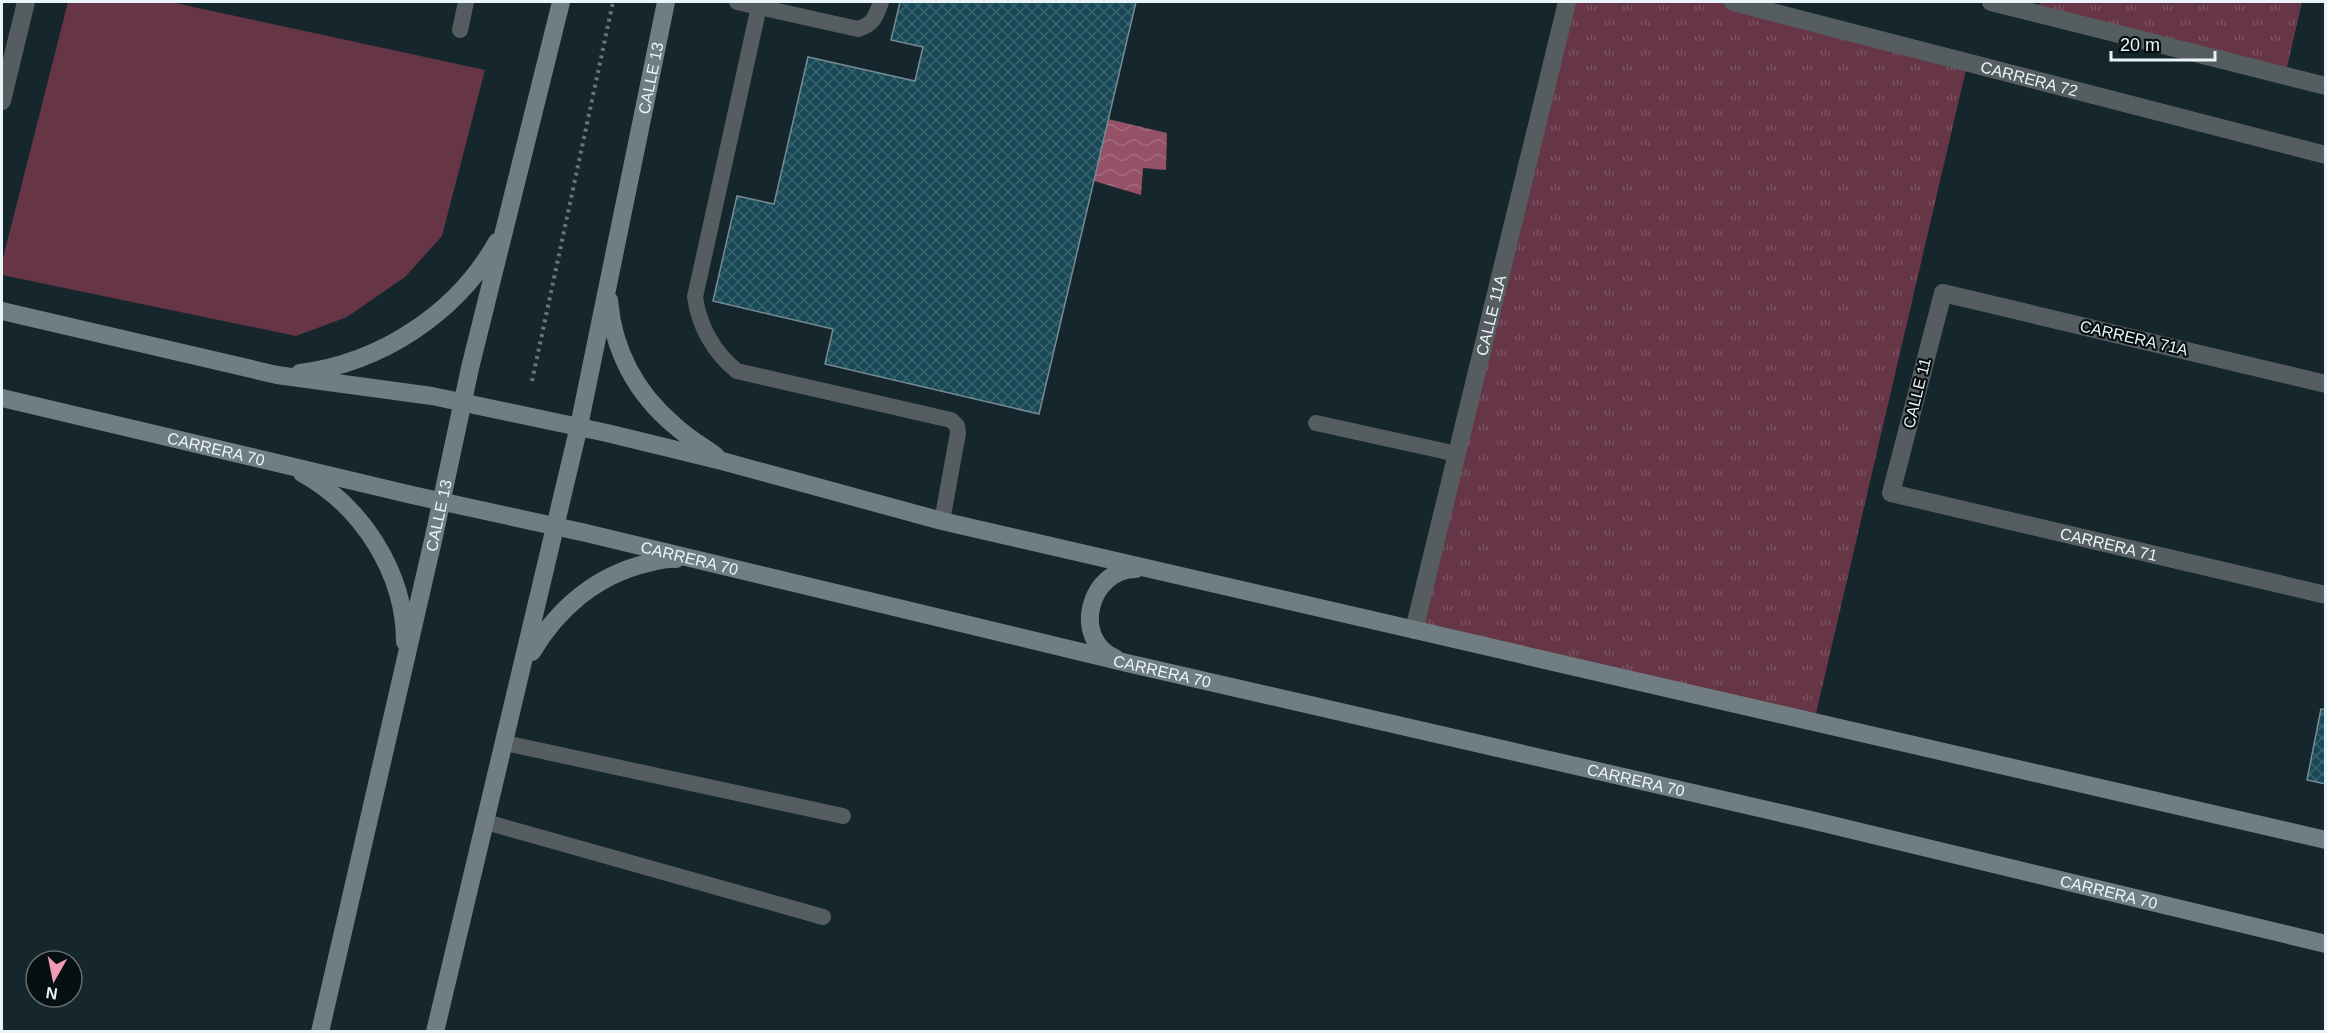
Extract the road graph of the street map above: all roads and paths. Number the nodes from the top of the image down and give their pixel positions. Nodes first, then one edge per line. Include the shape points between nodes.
1 (26, 2) edge
2 (466, 2) edge
3 (561, 2) edge
4 (613, 2) edge
5 (666, 2) edge
6 (737, 2) edge
7 (881, 2) edge
8 (1567, 2) edge
9 (1733, 2) edge
10 (1991, 2) edge
11 (760, 4) edge
12 (460, 30) dead end
13 (2325, 87) edge
14 (2, 101) edge
15 (2325, 155) edge
16 (507, 225) junction
17 (608, 286) junction
18 (1942, 293) joint
19 (2, 311) edge
20 (277, 375) junction
21 (532, 381) dead end
22 (2325, 384) edge
23 (2, 398) edge
24 (463, 402) junction
25 (1316, 423) dead end
26 (579, 426) junction
27 (1457, 454) junction
28 (722, 461) junction
29 (288, 465) junction
30 (1891, 493) joint
31 (442, 501) junction
32 (942, 521) junction
33 (554, 526) junction
34 (707, 562) junction
35 (1147, 569) junction
36 (2325, 596) edge
37 (1414, 630) junction
38 (1127, 663) junction
39 (405, 664) junction
40 (517, 693) junction
41 (505, 743) junction
42 (843, 816) dead end
43 (486, 822) junction
44 (2325, 840) edge
45 (823, 917) dead end
46 (2325, 944) edge
47 (320, 1032) edge
48 (435, 1032) edge

1 - 14 street
2 - 12 lane
3 - 16 street, CALLE 13
4 - 21 path
5 - 17 street, CALLE 13
6 - 11 lane
7 - 11 lane via 875,20 858,29
8 - 27 street, CALLE 11A
9 - 15 street, CARRERA 72
10 - 13 street
11 - 32 lane via 695,297 697,311 715,351 737,371 951,420 958,433
16 - 20 street via 467,284 414,331 348,362
16 - 24 street, CALLE 13
17 - 26 street, CALLE 13
17 - 28 street via 615,338 637,385 675,426
18 - 22 street, CARRERA 71A
18 - 30 street, CALLE 11
19 - 20 street
20 - 24 street
23 - 29 street, CARRERA 70
24 - 26 street
24 - 31 street, CALLE 13
25 - 27 lane
26 - 28 street
26 - 33 street, CALLE 13
27 - 37 street, CALLE 11A
28 - 32 street
29 - 31 street, CARRERA 70
29 - 39 street via 339,499 378,546 400,603
30 - 36 street, CARRERA 71
31 - 33 street, CARRERA 70
31 - 39 street, CALLE 13
32 - 35 street
33 - 34 street, CARRERA 70
33 - 40 street, CALLE 13
34 - 38 street, CARRERA 70
34 - 40 street via 669,558 631,567 594,584 544,630 526,660
35 - 37 street
35 - 38 street via 1128,569 1111,576 1090,606 1090,625 1097,642 1110,656
37 - 44 street
38 - 46 street, CARRERA 70 via 1811,819
39 - 47 street, CALLE 13
40 - 41 street, CALLE 13
41 - 42 lane
41 - 43 street, CALLE 13
43 - 45 lane
43 - 48 street, CALLE 13

